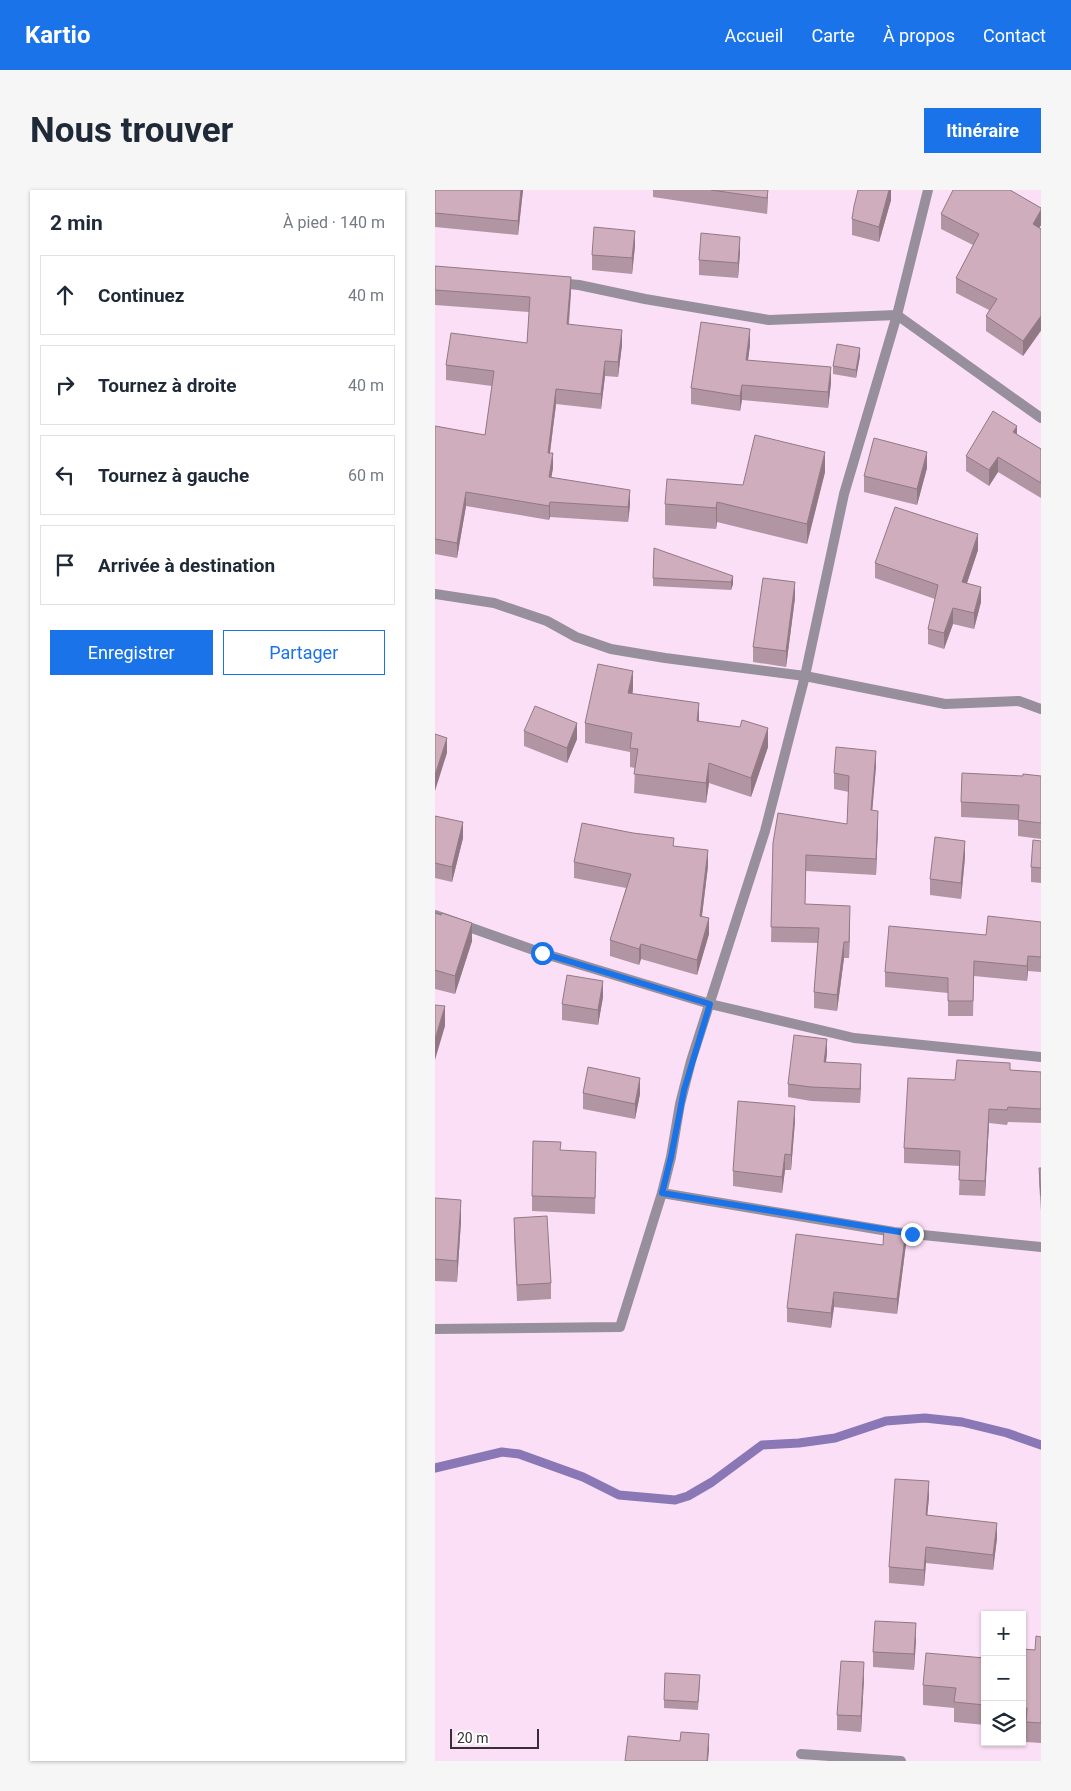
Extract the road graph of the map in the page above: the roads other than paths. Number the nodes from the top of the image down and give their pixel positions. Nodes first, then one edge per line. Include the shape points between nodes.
1 (928, 190) edge
2 (551, 282) edge
3 (897, 314) junction
4 (1041, 418) edge
5 (435, 594) edge
6 (805, 676) junction
7 (1041, 709) edge
8 (435, 915) edge
9 (710, 1004) junction
10 (1041, 1057) edge
11 (662, 1193) junction
12 (1041, 1247) edge
13 (435, 1329) edge
14 (801, 1754) dead end
15 (901, 1761) edge

1 - 3 street
2 - 3 street via 769,320
3 - 4 street
3 - 6 street via 844,494
5 - 6 street via 494,603 547,620 576,637 611,648
6 - 7 street via 945,704 1019,701
6 - 9 street via 765,831
8 - 9 street via 542,953
9 - 10 street via 854,1038
9 - 11 street via 682,1096
11 - 12 street via 894,1232
11 - 13 street via 620,1327
14 - 15 street

